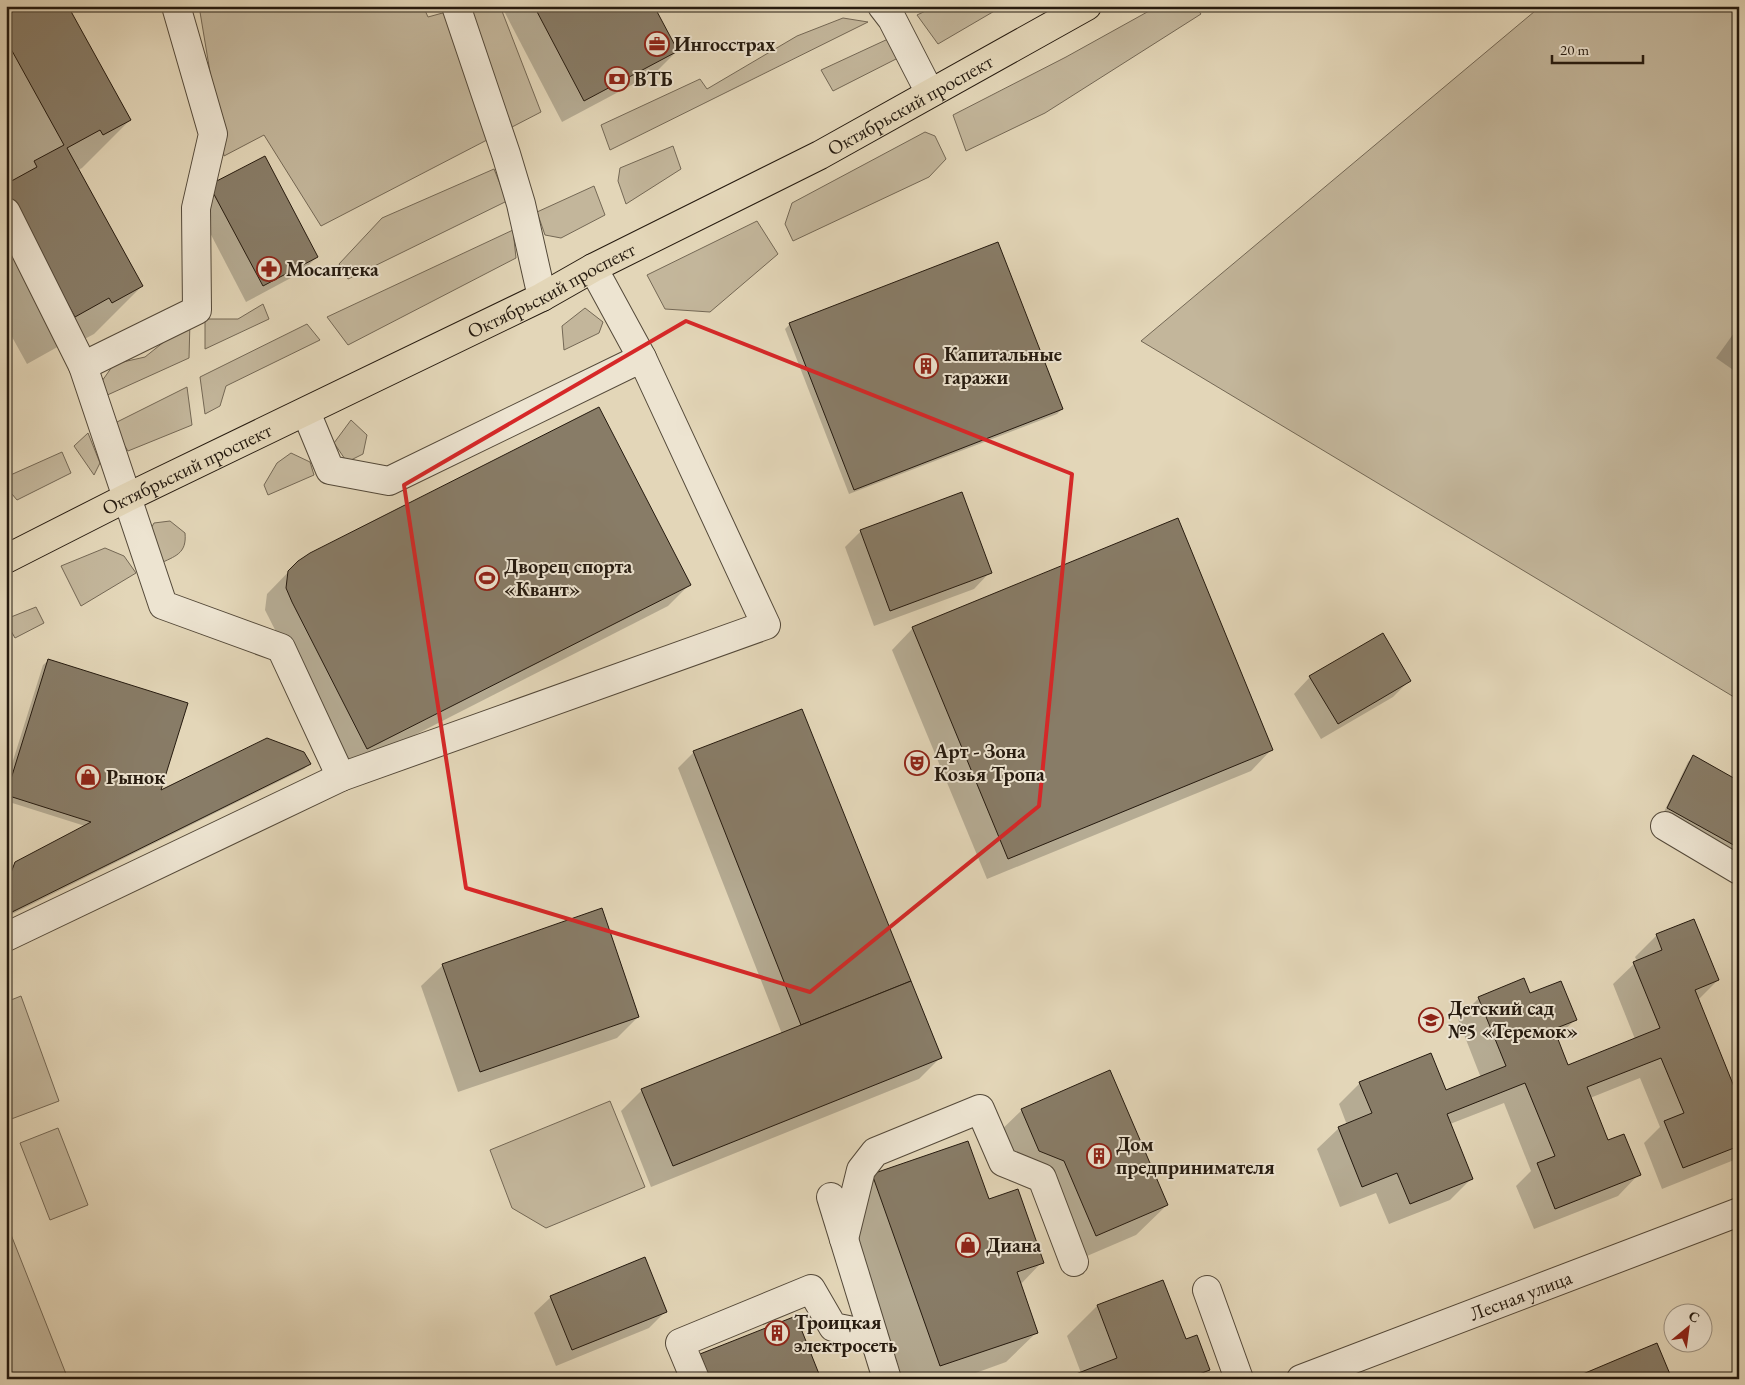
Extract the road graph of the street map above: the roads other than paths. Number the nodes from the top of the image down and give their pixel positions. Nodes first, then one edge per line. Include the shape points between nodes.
1 (176, 6) edge
2 (456, 6) edge
3 (882, 6) edge
4 (1087, 6) edge
5 (930, 93) junction
6 (6, 212) edge
7 (594, 268) junction
8 (542, 297) junction
9 (642, 358) junction
10 (83, 366) junction
11 (306, 412) junction
12 (126, 498) junction
13 (6, 559) edge
14 (341, 777) junction
15 (1665, 826) dead end
16 (1739, 870) edge
17 (6, 937) edge
18 (831, 1197) dead end
19 (1739, 1212) edge
20 (844, 1239) junction
21 (1074, 1262) dead end
22 (1207, 1290) dead end
23 (873, 1335) junction
24 (695, 1379) edge
25 (887, 1379) edge
26 (1239, 1379) edge
27 (1301, 1379) edge

1 - 10 street via 213,134 196,208 197,310
2 - 8 street via 506,154
3 - 5 street
4 - 5 main road, Октябрьский проспект
5 - 7 main road, Октябрьский проспект via 820,155
6 - 10 street
7 - 8 main road, Октябрьский проспект
7 - 9 street
8 - 11 main road, Октябрьский проспект
9 - 11 street via 389,481 330,470
9 - 14 street via 766,625
10 - 12 street
11 - 12 main road, Октябрьский проспект
12 - 13 main road, Октябрьский проспект
12 - 14 street via 163,605 281,648
14 - 17 street
15 - 16 street
18 - 20 street
19 - 27 street, Лесная улица
20 - 21 street via 861,1170 875,1152 980,1109 1003,1162 1042,1178
20 - 23 street
22 - 26 street
23 - 24 street via 833,1328 811,1289 680,1343
23 - 25 street

